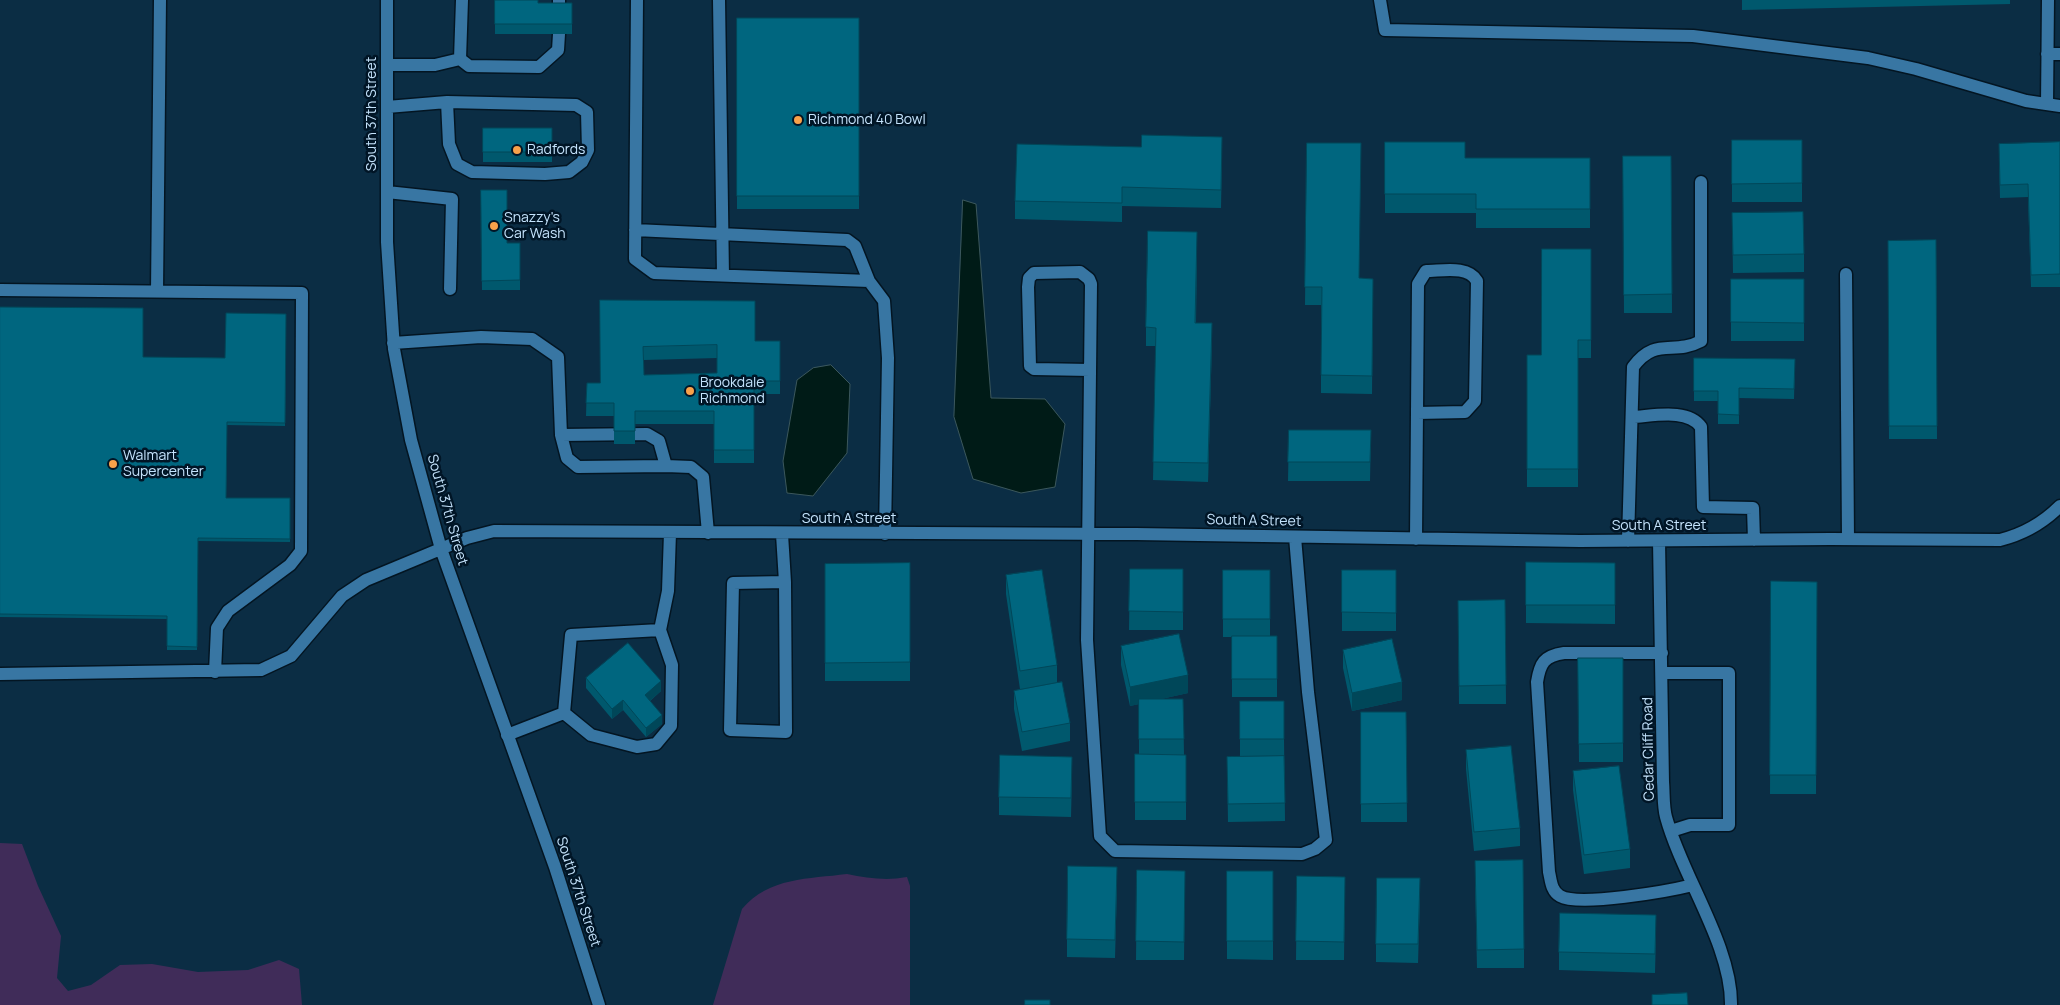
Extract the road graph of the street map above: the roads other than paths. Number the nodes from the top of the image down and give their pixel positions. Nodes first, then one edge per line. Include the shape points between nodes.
1 (160, 0) edge
2 (387, 0) edge
3 (462, 0) edge
4 (637, 0) edge
5 (719, 0) edge
6 (1380, 0) edge
7 (2048, 0) edge
8 (558, 34) edge
9 (2054, 54) edge
10 (460, 58) junction
11 (387, 65) junction
12 (447, 102) junction
13 (2047, 104) junction
14 (2060, 106) edge
15 (387, 107) junction
16 (1701, 182) dead end
17 (387, 192) junction
18 (635, 230) junction
19 (722, 233) junction
20 (1846, 274) dead end
21 (723, 275) junction
22 (869, 281) junction
23 (450, 289) dead end
24 (0, 290) edge
25 (157, 291) junction
26 (393, 343) junction
27 (1090, 370) junction
28 (1417, 413) junction
29 (1632, 417) junction
30 (561, 435) junction
31 (666, 466) junction
32 (2060, 506) edge
33 (670, 533) junction
34 (708, 533) junction
35 (782, 534) junction
36 (886, 534) junction
37 (1088, 534) junction
38 (1295, 536) junction
39 (1416, 538) junction
40 (1848, 539) junction
41 (1754, 540) junction
42 (1628, 541) junction
43 (1659, 541) junction
44 (440, 549) junction
45 (785, 582) junction
46 (660, 630) junction
47 (1662, 653) junction
48 (215, 672) junction
49 (1662, 673) junction
50 (0, 674) edge
51 (564, 713) junction
52 (507, 735) junction
53 (1671, 831) junction
54 (1692, 885) junction
55 (599, 1005) edge
56 (1731, 1005) edge

1 - 25 street
2 - 11 street, South 37th Street
3 - 10 street
4 - 18 street
5 - 19 street
6 - 13 street via 1385,30 1693,36 1868,58
7 - 9 street
8 - 10 street via 558,50 539,67 469,66
9 - 13 street
10 - 11 street via 435,65
11 - 15 street, South 37th Street
12 - 12 street via 576,105 587,112 588,150 582,162 569,172 472,172 457,164 449,144
12 - 15 street
13 - 14 street
15 - 17 street, South 37th Street
16 - 29 street via 1701,341 1690,347 1656,348 1642,356 1633,367
17 - 23 street via 452,199
17 - 26 street, South 37th Street
18 - 19 street
18 - 21 street via 635,258 654,273
19 - 21 street
19 - 22 street via 846,240 854,246
20 - 40 street
21 - 22 street
22 - 36 street via 884,302 888,358
24 - 25 street
25 - 48 street via 302,293 301,551 290,565 228,611 218,628
26 - 30 street via 481,337 532,338 558,356
26 - 44 street, South 37th Street via 411,440
27 - 27 street via 1089,279 1080,272 1034,273 1029,278 1028,287 1030,366 1034,370
27 - 37 street
28 - 28 street via 1418,284 1426,271 1473,274 1477,281 1475,401 1465,412
28 - 39 street
29 - 41 street via 1686,416 1696,419 1701,427 1703,507 1752,508
29 - 42 street
30 - 31 street via 647,434 659,441
30 - 31 street via 567,458 578,467
31 - 34 street via 691,468 703,477
32 - 40 street, South A Street via 2026,532 2000,540
33 - 34 street, South A Street
33 - 44 street, South A Street via 494,532
33 - 46 street via 668,591
34 - 35 street, South A Street
35 - 36 street, South A Street
35 - 45 street
36 - 37 street, South A Street
37 - 38 street, South A Street
37 - 38 street via 1087,640 1100,836 1115,851 1302,854 1326,840 1308,692
38 - 39 street, South A Street
39 - 42 street, South A Street
40 - 41 street, South A Street
41 - 43 street, South A Street
42 - 43 street, South A Street
43 - 47 street, Cedar Cliff Road
44 - 48 street, South A Street via 366,580 342,596 291,656 261,670
44 - 52 street, South 37th Street
45 - 45 street via 786,732 730,730 733,583
46 - 51 street via 571,635
46 - 51 street via 672,665 671,726 656,744 637,747 591,735
47 - 49 street, Cedar Cliff Road
47 - 54 street via 1564,653 1549,656 1540,664 1537,682 1549,872 1552,887 1559,896 1573,899 1654,894
48 - 50 street, South A Street
49 - 53 street, Cedar Cliff Road via 1663,782
49 - 53 street via 1729,673 1729,825 1690,825
51 - 52 street
52 - 55 street, South 37th Street via 555,867
53 - 54 street, Cedar Cliff Road
54 - 56 street, Cedar Cliff Road via 1727,969

